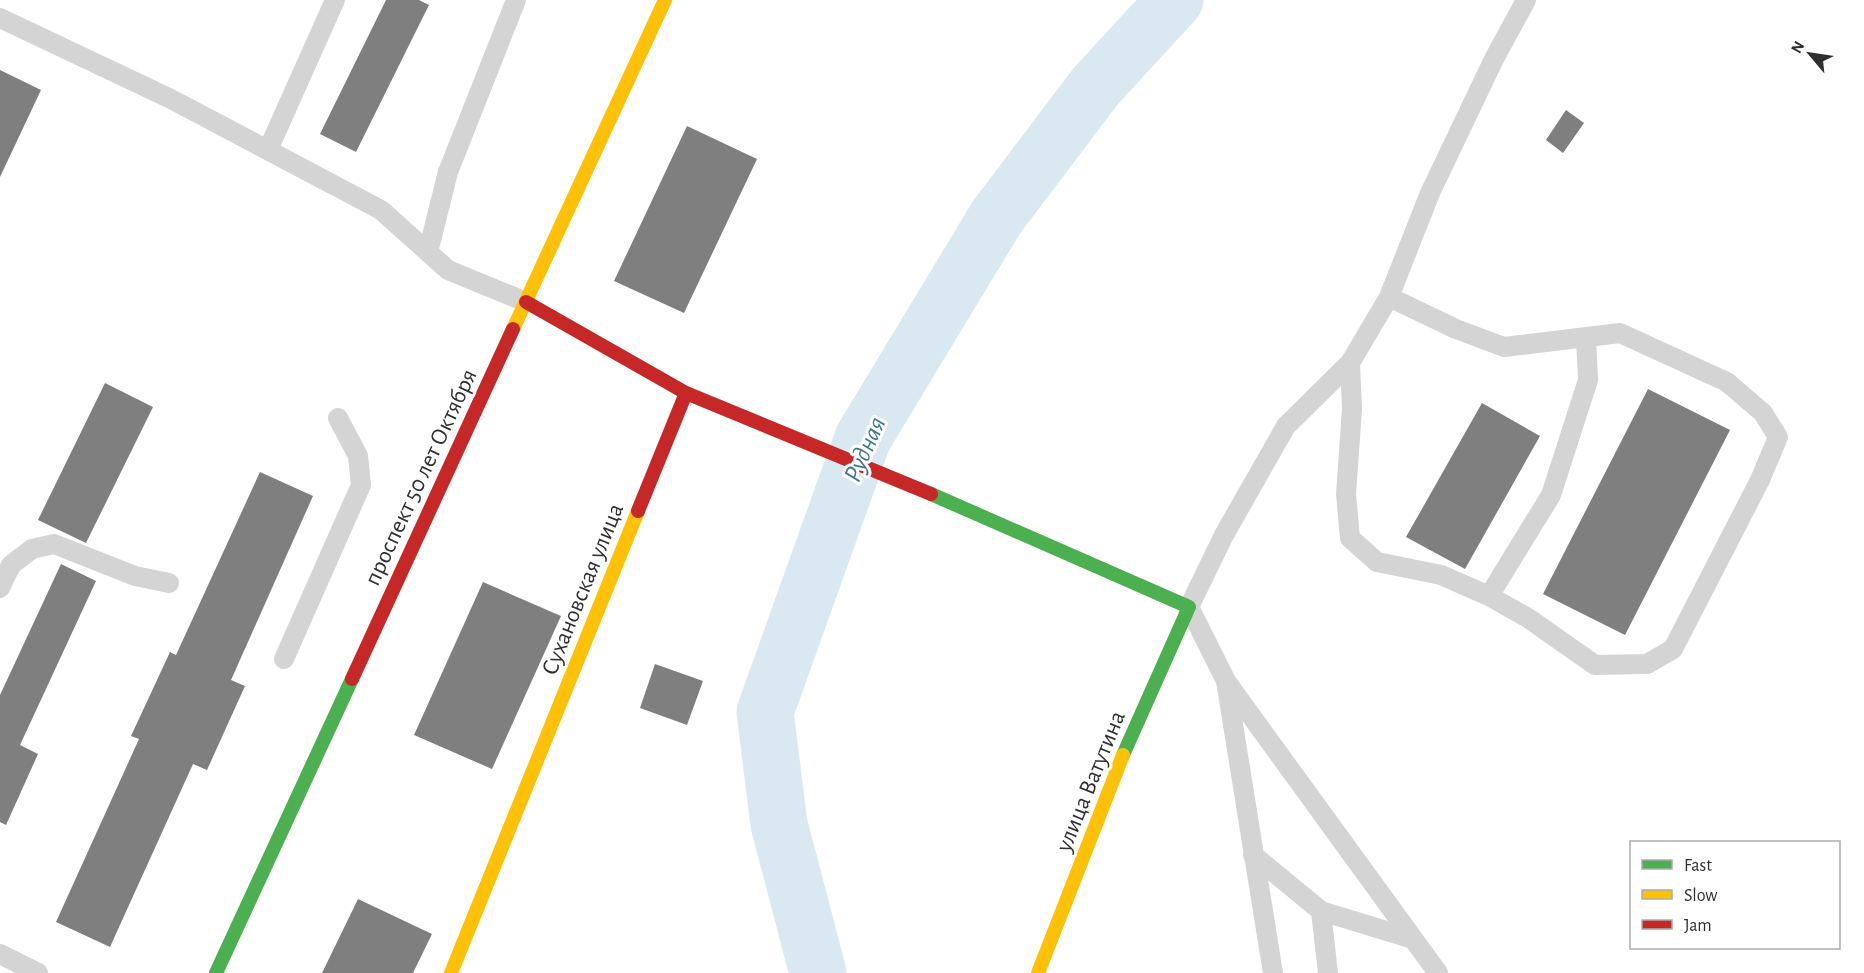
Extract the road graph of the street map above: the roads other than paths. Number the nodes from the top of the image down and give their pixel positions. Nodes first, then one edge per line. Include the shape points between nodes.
1 (334, 0) edge
2 (516, 0) edge
3 (665, 0) edge
4 (1526, 0) edge
5 (0, 18) edge
6 (268, 150) junction
7 (428, 252) junction
8 (1389, 297) junction
9 (526, 302) junction
10 (1586, 337) junction
11 (1350, 363) junction
12 (686, 393) junction
13 (338, 418) dead end
14 (169, 583) dead end
15 (0, 588) edge
16 (1489, 596) junction
17 (1188, 607) junction
18 (284, 659) dead end
19 (1226, 681) junction
20 (1253, 855) junction
21 (1320, 911) junction
22 (1413, 939) junction
23 (0, 954) edge
24 (38, 973) edge
25 (216, 973) edge
26 (451, 973) edge
27 (1038, 973) edge
28 (1273, 973) edge
29 (1328, 973) edge
30 (1438, 973) edge

1 - 6 lane
2 - 7 lane via 448,172
3 - 9 street, проспект 50 лет Октября
4 - 8 lane via 1430,193
5 - 6 lane
6 - 7 lane via 381,210
7 - 9 lane via 448,270
8 - 10 lane via 1504,347
8 - 11 lane
9 - 12 street
9 - 25 street, проспект 50 лет Октября
10 - 16 lane via 1588,380 1551,495
10 - 16 lane via 1620,333 1727,382 1763,413 1778,437 1673,649 1647,664 1595,665
11 - 16 lane via 1352,409 1346,494 1350,538 1377,562 1441,575
11 - 17 lane via 1286,426
12 - 17 street via 951,502
12 - 26 street, Сухановская улица
13 - 18 lane via 358,456 361,485
14 - 15 lane via 135,576 54,544 32,549 11,565
17 - 19 lane
17 - 27 street, улица Ватутина via 1121,760
19 - 20 lane
19 - 22 lane
20 - 21 lane
20 - 28 lane
21 - 22 lane
21 - 29 lane
22 - 30 lane
23 - 24 lane

